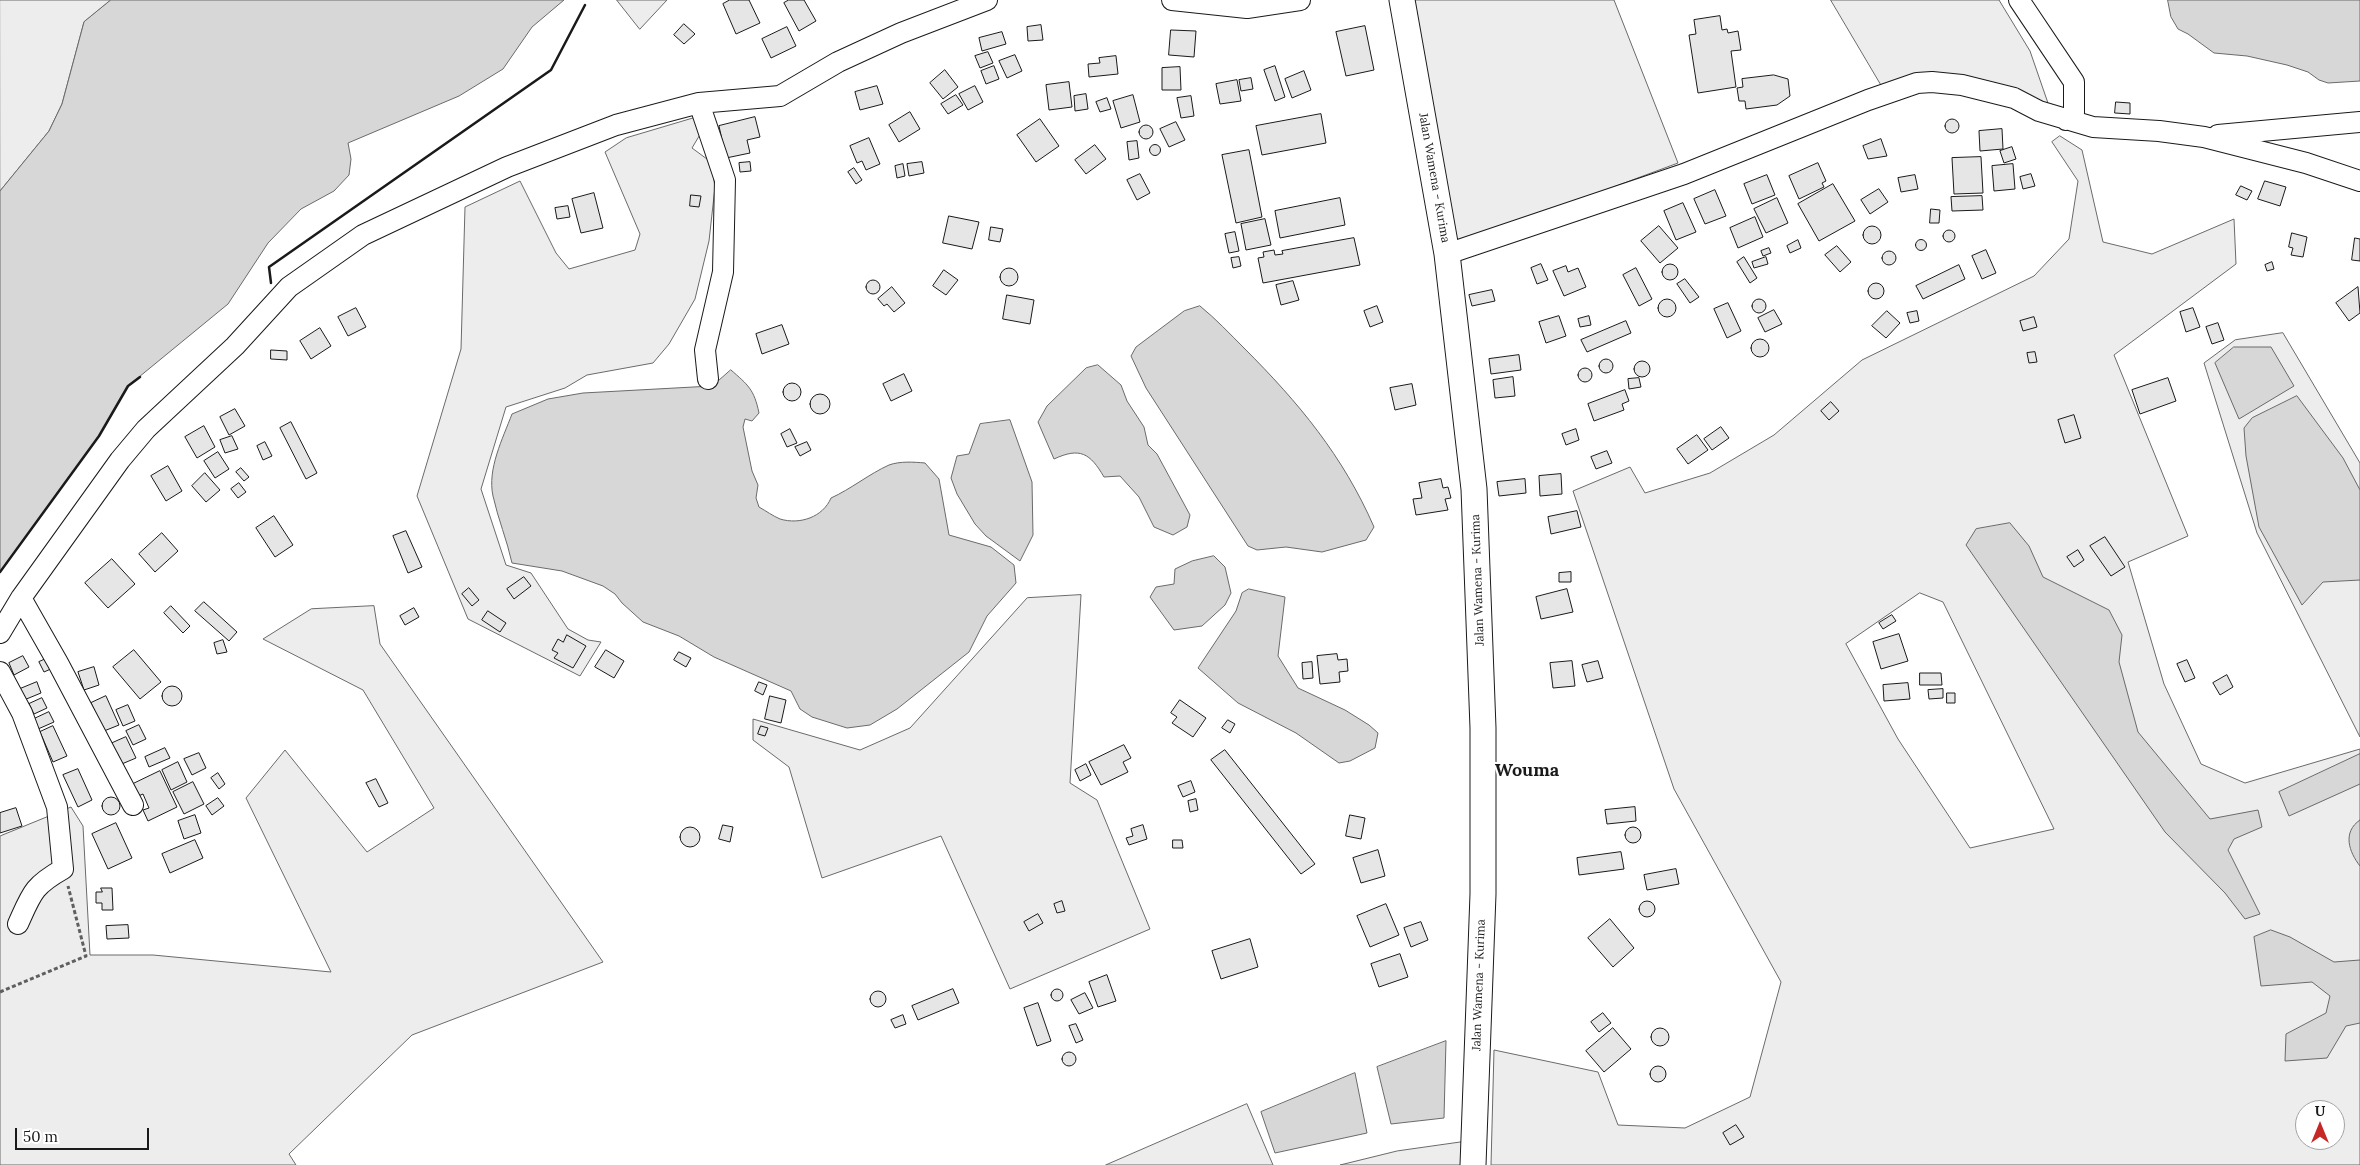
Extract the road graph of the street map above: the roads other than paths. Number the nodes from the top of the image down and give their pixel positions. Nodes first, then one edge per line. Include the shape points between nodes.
1 (987, 0) edge
2 (1172, 0) edge
3 (1300, 0) edge
4 (1402, 0) edge
5 (2020, 0) edge
6 (698, 103) junction
7 (2066, 120) junction
8 (2360, 122) edge
9 (2204, 136) junction
10 (2360, 180) edge
11 (1447, 254) junction
12 (708, 379) dead end
13 (21, 598) junction
14 (0, 632) edge
15 (0, 672) edge
16 (133, 805) dead end
17 (18, 924) dead end
18 (1473, 1165) edge

1 - 6 street via 901,33 838,62 780,96
2 - 3 street via 1247,8
4 - 11 main road, Jalan Wamena - Kurima
5 - 7 street via 2074,82 2074,113
6 - 12 street via 725,180 723,272 705,350
6 - 13 street via 616,125 507,167 363,235 289,287 235,346 146,429
7 - 9 street via 2093,127
7 - 11 street via 2014,98 1962,85 1917,83 1684,174
8 - 9 street
9 - 10 street
11 - 18 main road, Jalan Wamena - Kurima via 1474,489 1483,728 1482,894
13 - 14 street
13 - 16 street
15 - 17 street via 22,713 57,807 63,869 41,882

